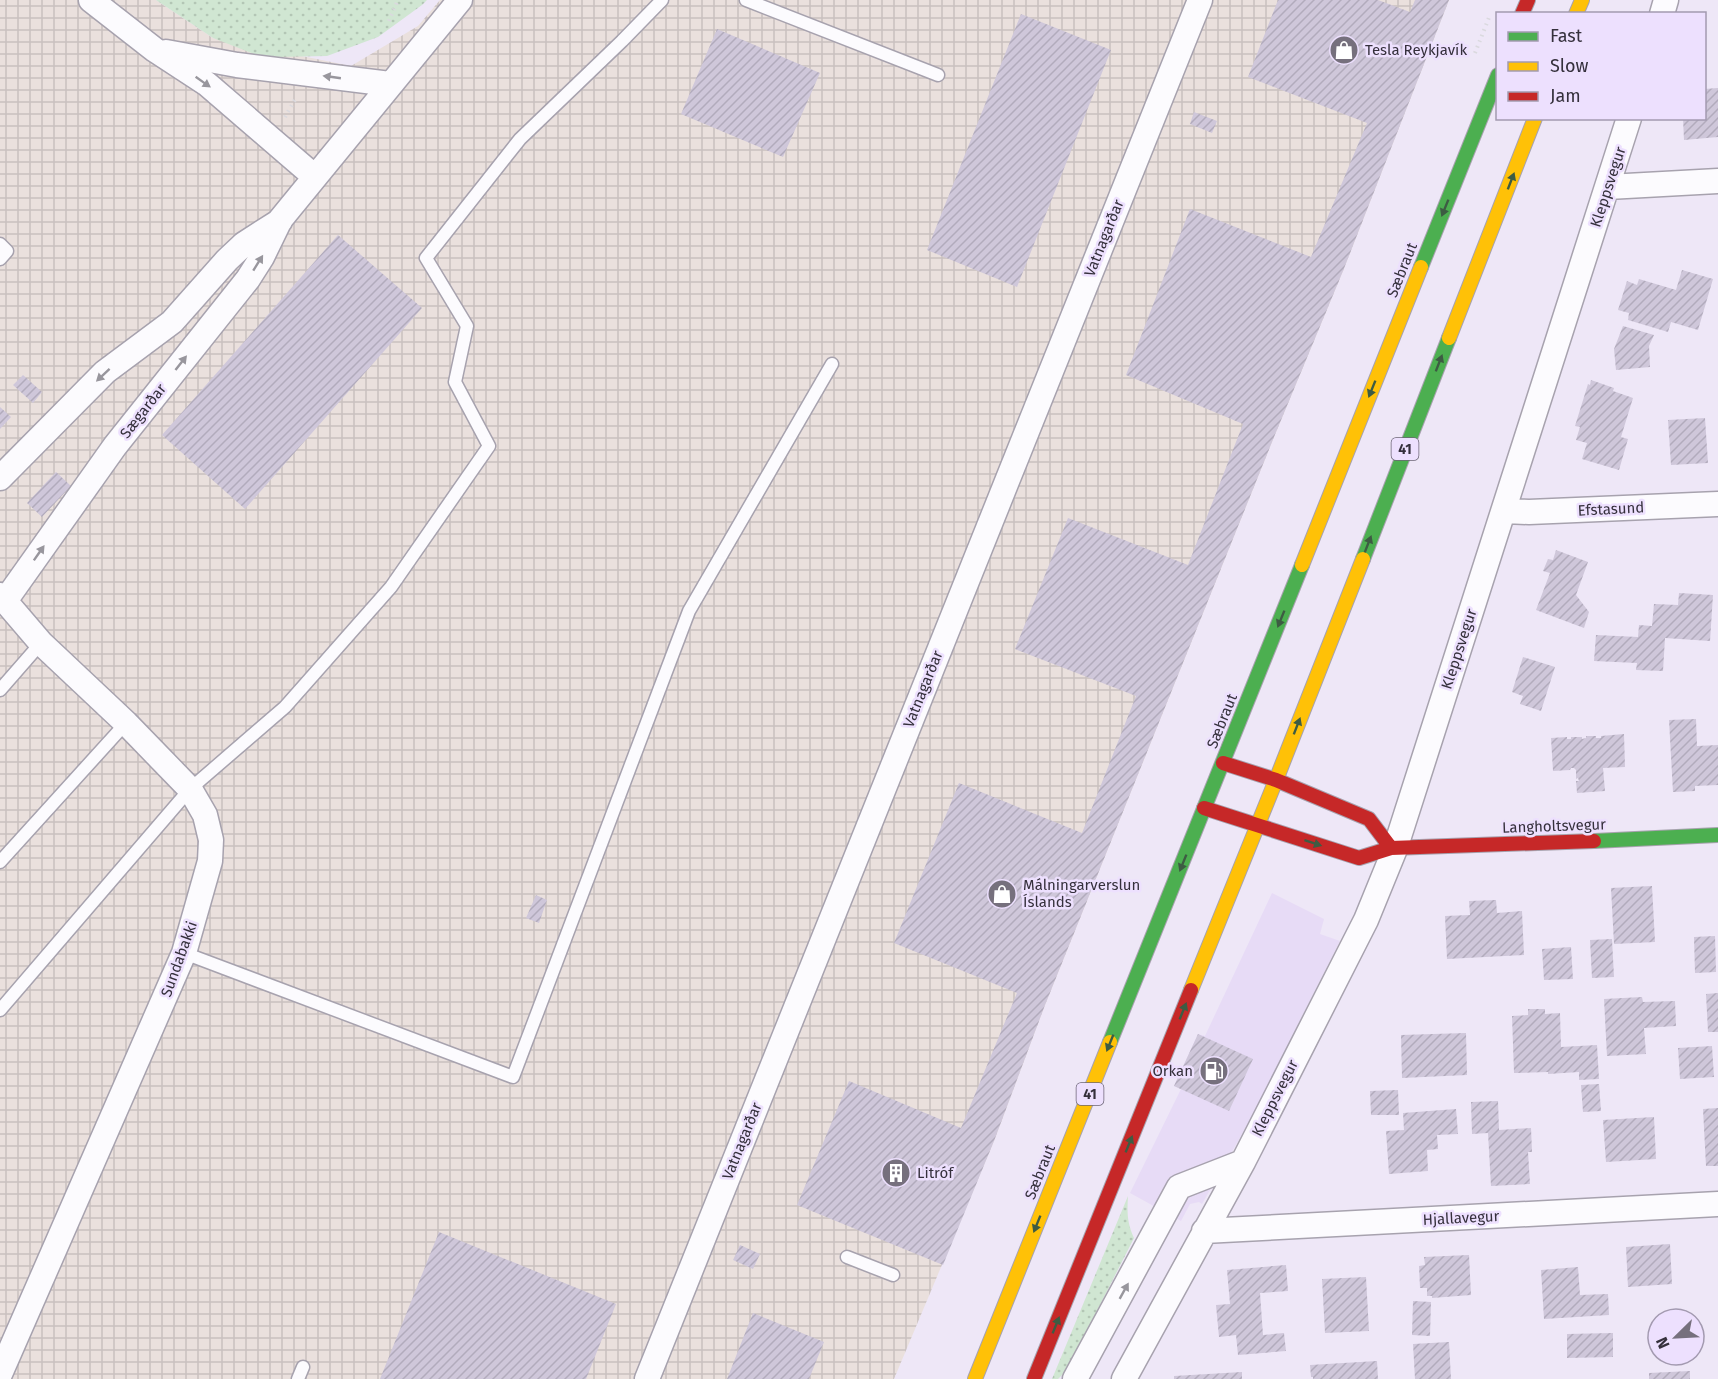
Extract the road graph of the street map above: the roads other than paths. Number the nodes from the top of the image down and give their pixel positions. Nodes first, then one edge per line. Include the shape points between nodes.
1 (91, 0) edge
2 (460, 0) edge
3 (662, 0) edge
4 (746, 0) edge
5 (1200, 0) edge
6 (155, 50) junction
7 (938, 75) dead end
8 (1496, 78) edge
9 (390, 84) junction
10 (1534, 120) edge
11 (1628, 120) edge
12 (315, 177) junction
13 (1718, 181) edge
14 (1608, 187) junction
15 (280, 220) junction
16 (0, 244) edge
17 (0, 259) edge
18 (832, 364) dead end
19 (0, 478) edge
20 (1718, 504) edge
21 (1503, 512) junction
22 (2, 598) edge
23 (41, 643) junction
24 (0, 690) edge
25 (126, 723) junction
26 (1223, 763) junction
27 (1276, 780) junction
28 (190, 789) junction
29 (1204, 808) junction
30 (1258, 826) junction
31 (1718, 835) edge
32 (1393, 848) junction
33 (0, 862) edge
34 (184, 953) junction
35 (0, 1010) edge
36 (1243, 1162) junction
37 (1718, 1204) edge
38 (1204, 1231) junction
39 (847, 1257) dead end
40 (893, 1275) dead end
41 (0, 1374) edge
42 (647, 1379) edge
43 (975, 1379) edge
44 (1034, 1379) edge
45 (1075, 1379) edge
46 (1124, 1379) edge

1 - 6 street
2 - 9 street, Sægarðar
3 - 28 lane via 520,139 426,258 467,326 455,382 489,446 391,587 285,707
4 - 7 lane
5 - 42 street, Vatnagarðar
9 -> 6 street via 237,65
6 -> 12 street via 207,84
8 -> 26 main road, Sæbraut / 41
9 - 12 street, Sægarðar
27 -> 10 main road, 41
11 - 14 street, Kleppsvegur
12 - 15 street, Sægarðar
13 - 14 street
14 - 21 street, Kleppsvegur
15 -> 19 street, Sægarðar via 227,260 172,322 105,372
22 -> 15 street, Sægarðar via 115,446 248,279
16 - 17 lane via 7,251
18 - 34 lane via 689,611 513,1077
20 - 21 street, Efstasund
21 - 32 street, Kleppsvegur
22 - 23 street, Sundabakki
23 - 24 lane
23 - 25 street, Sundabakki
25 - 28 street, Sundabakki
25 - 33 lane
26 - 27 main road
26 - 29 main road, Sæbraut / 41
27 - 30 main road, 41
27 - 32 main road via 1369,819
28 - 34 street, Sundabakki via 205,815 211,840 210,861
28 - 35 lane
29 - 30 main road, Langholtsvegur
29 -> 43 main road, Sæbraut / 41
30 -> 32 main road, Langholtsvegur via 1359,858
44 -> 30 main road, 41
31 - 32 main road, Langholtsvegur
32 - 36 street, Kleppsvegur via 1366,920
34 - 41 street, Sundabakki
36 - 38 street, Kleppsvegur
45 -> 36 street via 1179,1187
37 - 38 street, Hjallavegur
38 - 46 street, Kleppsvegur
39 - 40 lane

